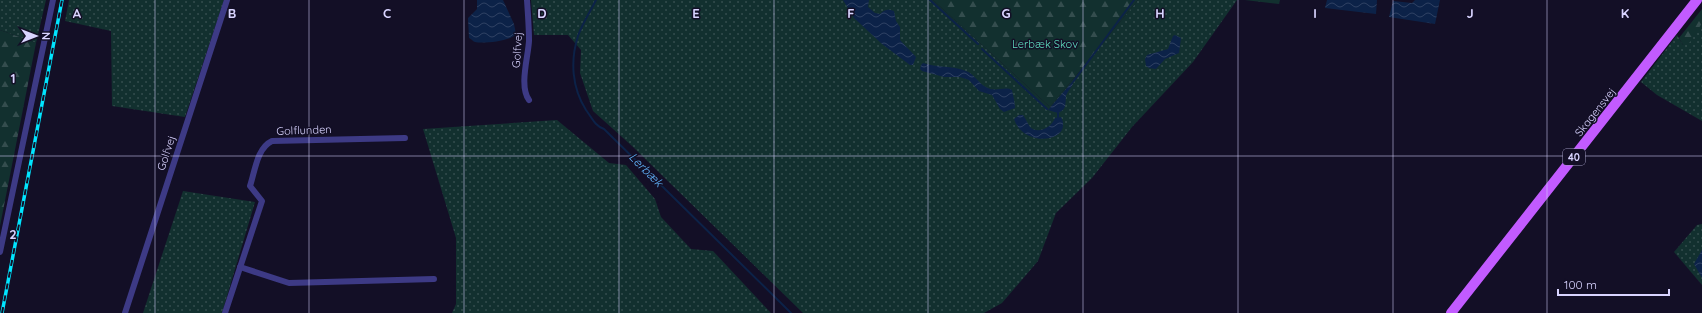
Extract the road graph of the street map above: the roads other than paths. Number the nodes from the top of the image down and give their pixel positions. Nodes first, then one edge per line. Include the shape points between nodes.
1 (53, 0) edge
2 (227, 0) edge
3 (527, 0) edge
4 (1697, 0) edge
5 (529, 100) dead end
6 (405, 138) dead end
7 (0, 252) edge
8 (240, 267) junction
9 (434, 279) dead end
10 (125, 313) edge
11 (225, 313) edge
12 (1451, 313) edge

1 - 7 street
2 - 10 street, Golfvej
3 - 5 street, Golfvej via 529,40 525,94
4 - 12 main road, Skagensvej / 40
6 - 8 street, Golflunden via 272,141 265,144 260,152 250,186 262,201
8 - 9 street via 289,283
8 - 11 street, Golflunden

